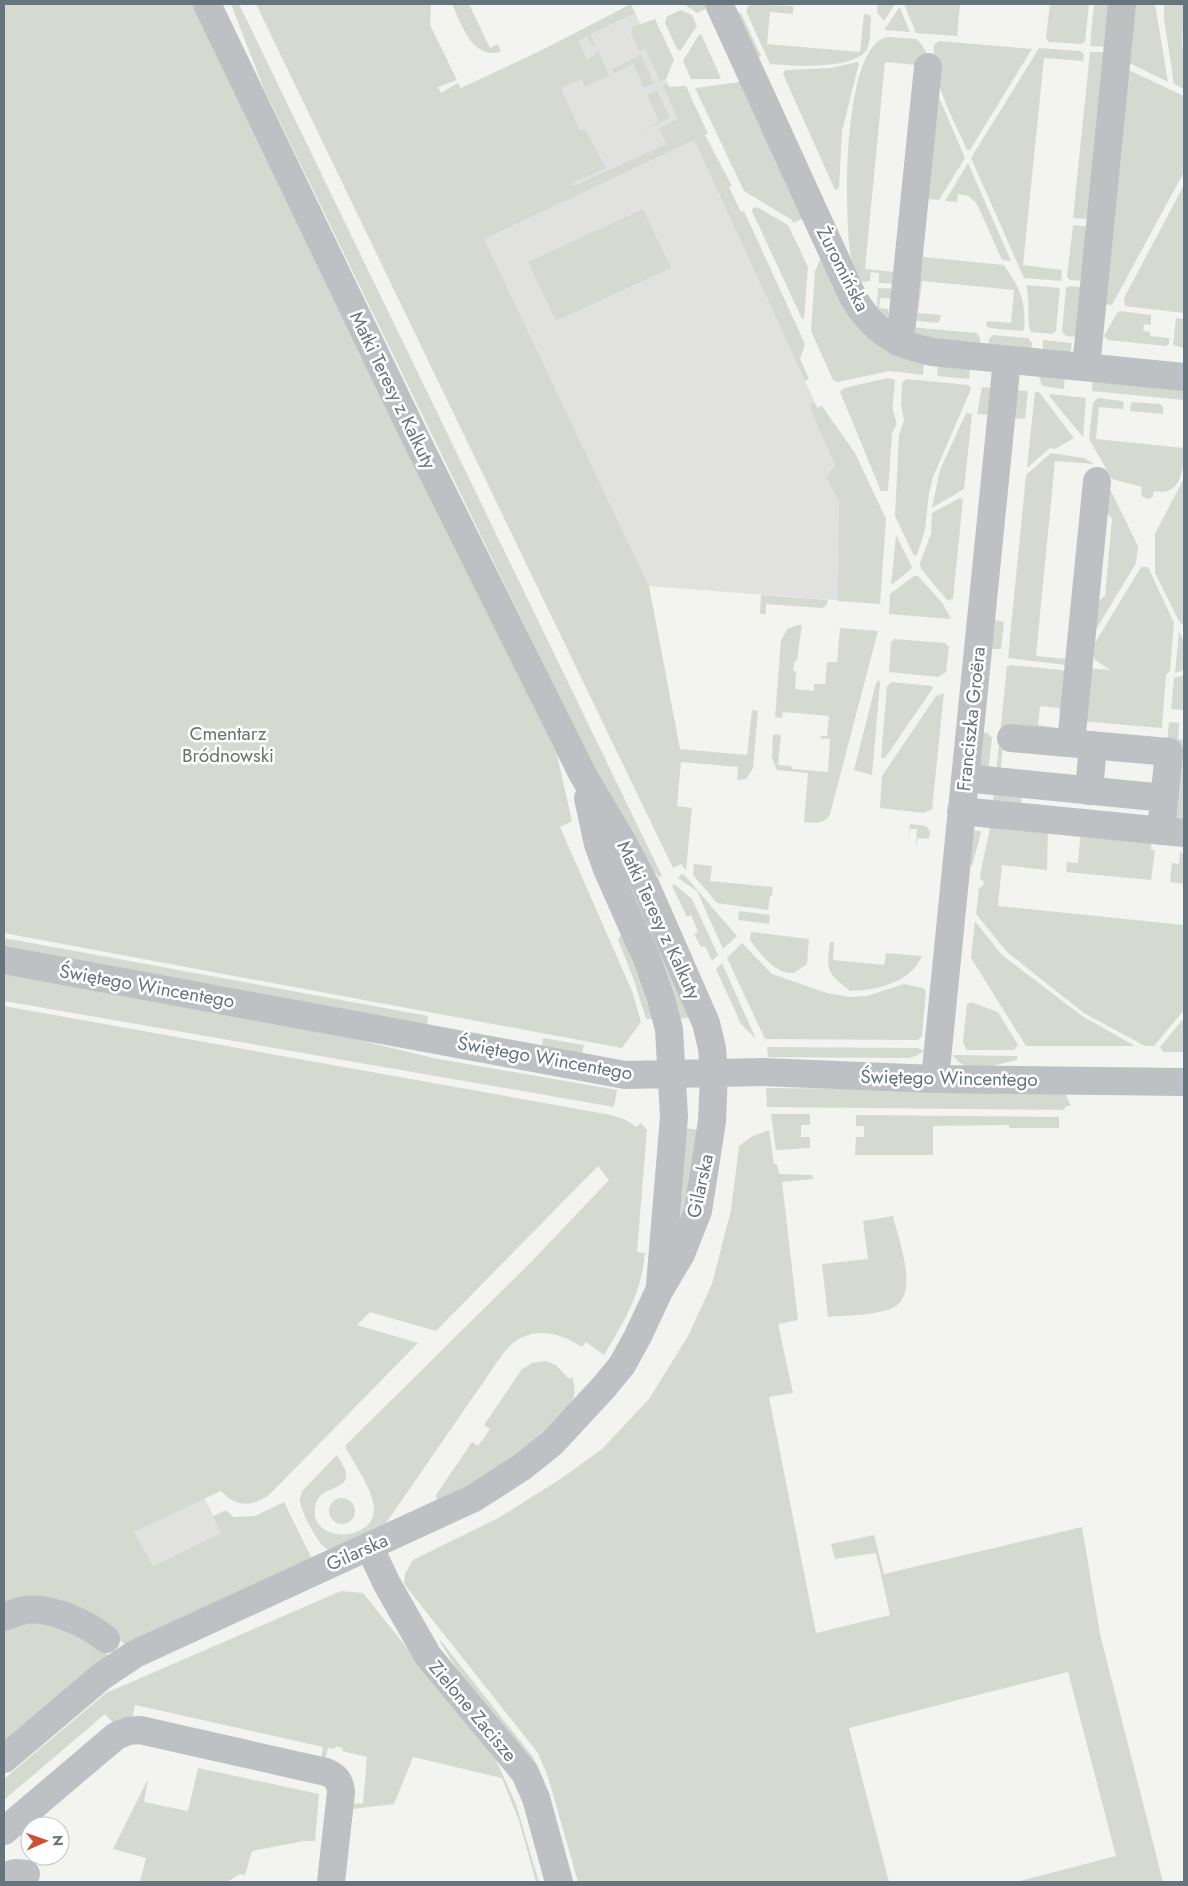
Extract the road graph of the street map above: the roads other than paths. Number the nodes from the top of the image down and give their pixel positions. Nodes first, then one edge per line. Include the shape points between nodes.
1 (207, 4) edge
2 (1122, 4) edge
3 (726, 6) edge
4 (928, 67) dead end
5 (898, 342) junction
6 (1007, 360) junction
7 (1086, 368) junction
8 (1184, 377) edge
9 (1097, 481) dead end
10 (1011, 738) dead end
11 (1082, 744) junction
12 (583, 775) junction
13 (965, 778) junction
14 (1089, 791) junction
15 (1153, 797) junction
16 (961, 811) junction
17 (1173, 832) edge
18 (4, 960) edge
19 (714, 1073) junction
20 (672, 1074) junction
21 (935, 1079) junction
22 (1184, 1082) edge
23 (659, 1291) junction
24 (369, 1546) junction
25 (4, 1617) edge
26 (106, 1639) dead end
27 (4, 1759) edge
28 (4, 1831) edge
29 (331, 1882) edge
30 (560, 1882) edge

1 - 12 street, Matki Teresy z Kalkuty via 422,452
2 - 7 street
3 - 5 street, Żuromińska via 853,297 872,323
4 - 5 street
5 - 6 street, Żuromińska via 932,352
6 - 7 street, Żuromińska
6 - 13 street, Franciszka Groëra
7 - 8 street, Żuromińska
9 - 11 street
10 - 11 street
11 - 14 street
11 - 15 street via 1169,752 1168,765
12 - 19 street, Matki Teresy z Kalkuty via 622,842 674,949 706,1023
12 - 20 street, Matki Teresy z Kalkuty via 598,844 662,999 669,1029
13 - 14 street
13 - 16 street, Franciszka Groëra
14 - 15 street
15 - 17 street
16 - 17 street
16 - 21 street, Franciszka Groëra
18 - 20 street, Świętego Wincentego via 616,1074
19 - 20 street, Świętego Wincentego
19 - 21 street, Świętego Wincentego
19 - 23 street, Gilarska via 712,1121 698,1211 681,1254
20 - 23 street, Gilarska via 674,1117
21 - 22 street, Świętego Wincentego
23 - 24 street, Gilarska via 622,1365 552,1443 474,1498
24 - 27 street, Gilarska via 135,1654 102,1676
24 - 30 street, Zielone Zacisze via 428,1656 525,1773 534,1792
25 - 26 street via 27,1609 42,1610 73,1619
28 - 29 street via 116,1736 140,1730 334,1776 342,1792

